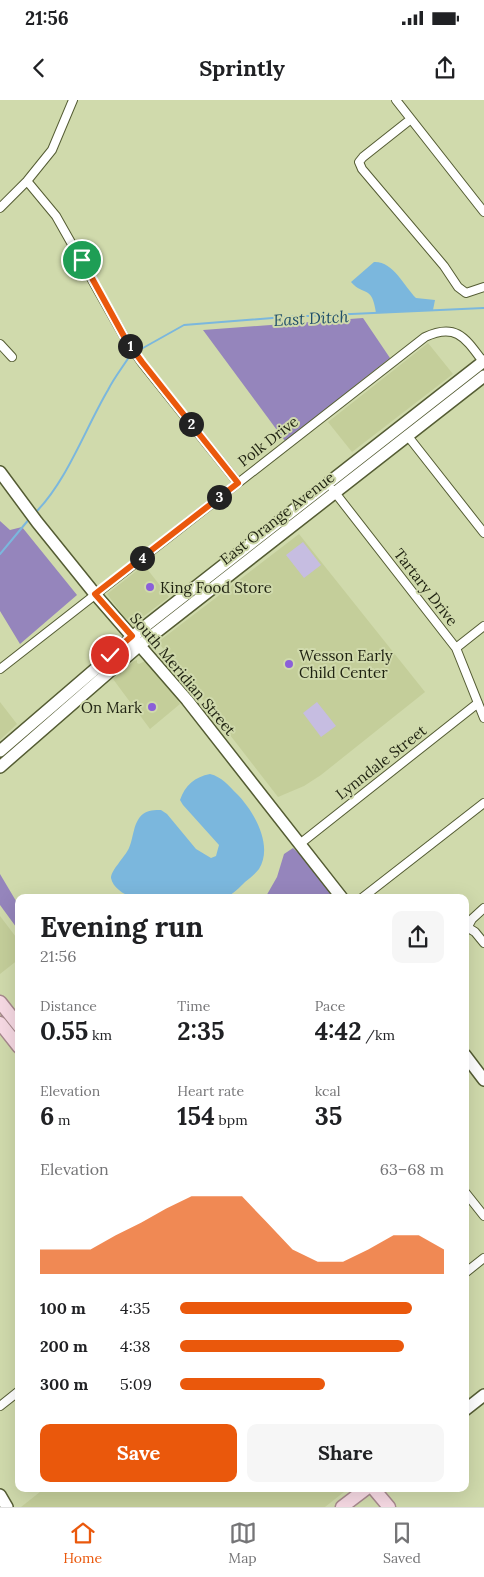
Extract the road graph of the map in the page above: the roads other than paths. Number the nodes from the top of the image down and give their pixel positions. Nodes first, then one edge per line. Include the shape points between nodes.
1 (73, 100) edge
2 (396, 100) edge
3 (411, 119) junction
4 (27, 181) junction
5 (0, 208) edge
6 (484, 212) edge
7 (484, 287) edge
8 (0, 344) edge
9 (12, 357) dead end
10 (484, 362) edge
11 (484, 376) edge
12 (407, 435) junction
13 (0, 472) edge
14 (238, 483) junction
15 (330, 487) junction
16 (484, 533) edge
17 (95, 594) junction
18 (484, 626) edge
19 (136, 641) junction
20 (456, 648) junction
21 (0, 669) edge
22 (478, 703) junction
23 (484, 718) edge
24 (0, 751) edge
25 (0, 767) edge
26 (484, 802) edge
27 (301, 843) junction
28 (339, 894) edge
29 (367, 894) edge
30 (484, 908) edge
31 (469, 924) edge
32 (469, 931) edge
33 (484, 943) edge
34 (0, 1002) edge
35 (15, 1021) edge
36 (0, 1023) edge
37 (15, 1042) edge
38 (469, 1060) edge
39 (484, 1080) edge
40 (469, 1197) edge
41 (484, 1216) edge
42 (484, 1258) edge
43 (469, 1270) edge
44 (15, 1394) edge
45 (484, 1395) edge
46 (0, 1406) edge
47 (469, 1407) edge
48 (362, 1492) edge
49 (376, 1492) edge
50 (0, 1495) edge
51 (7, 1507) edge
52 (342, 1507) edge
53 (389, 1507) edge

1 - 4 street via 52,150
2 - 3 street
3 - 6 street
3 - 7 street via 362,158 359,164 458,287 466,293
4 - 5 street
4 - 14 street via 56,216 126,340
8 - 9 street
10 - 14 street, Polk Drive via 458,333 444,330 425,336
10 - 15 street, East Orange Avenue
11 - 12 street, East Orange Avenue
12 - 15 street, East Orange Avenue
12 - 16 street
13 - 17 street, South Meridian Street
14 - 17 street, Polk Drive
15 - 19 street, East Orange Avenue
15 - 20 street, Tartary Drive
17 - 19 street, South Meridian Street
17 - 21 street, Polk Drive
18 - 20 street
19 - 24 street, East Orange Avenue
19 - 25 street, East Orange Avenue
19 - 27 street, South Meridian Street via 188,700
20 - 22 street, Tartary Drive
22 - 23 street, Tartary Drive
22 - 27 street, Lynndale Street
26 - 29 street
27 - 28 street, South Meridian Street
30 - 31 street
32 - 33 street via 475,932
34 - 35 main road
36 - 37 main road
38 - 39 street
40 - 41 street
42 - 43 street
44 - 46 street
45 - 47 street
48 - 52 main road
49 - 53 main road
50 - 51 street

